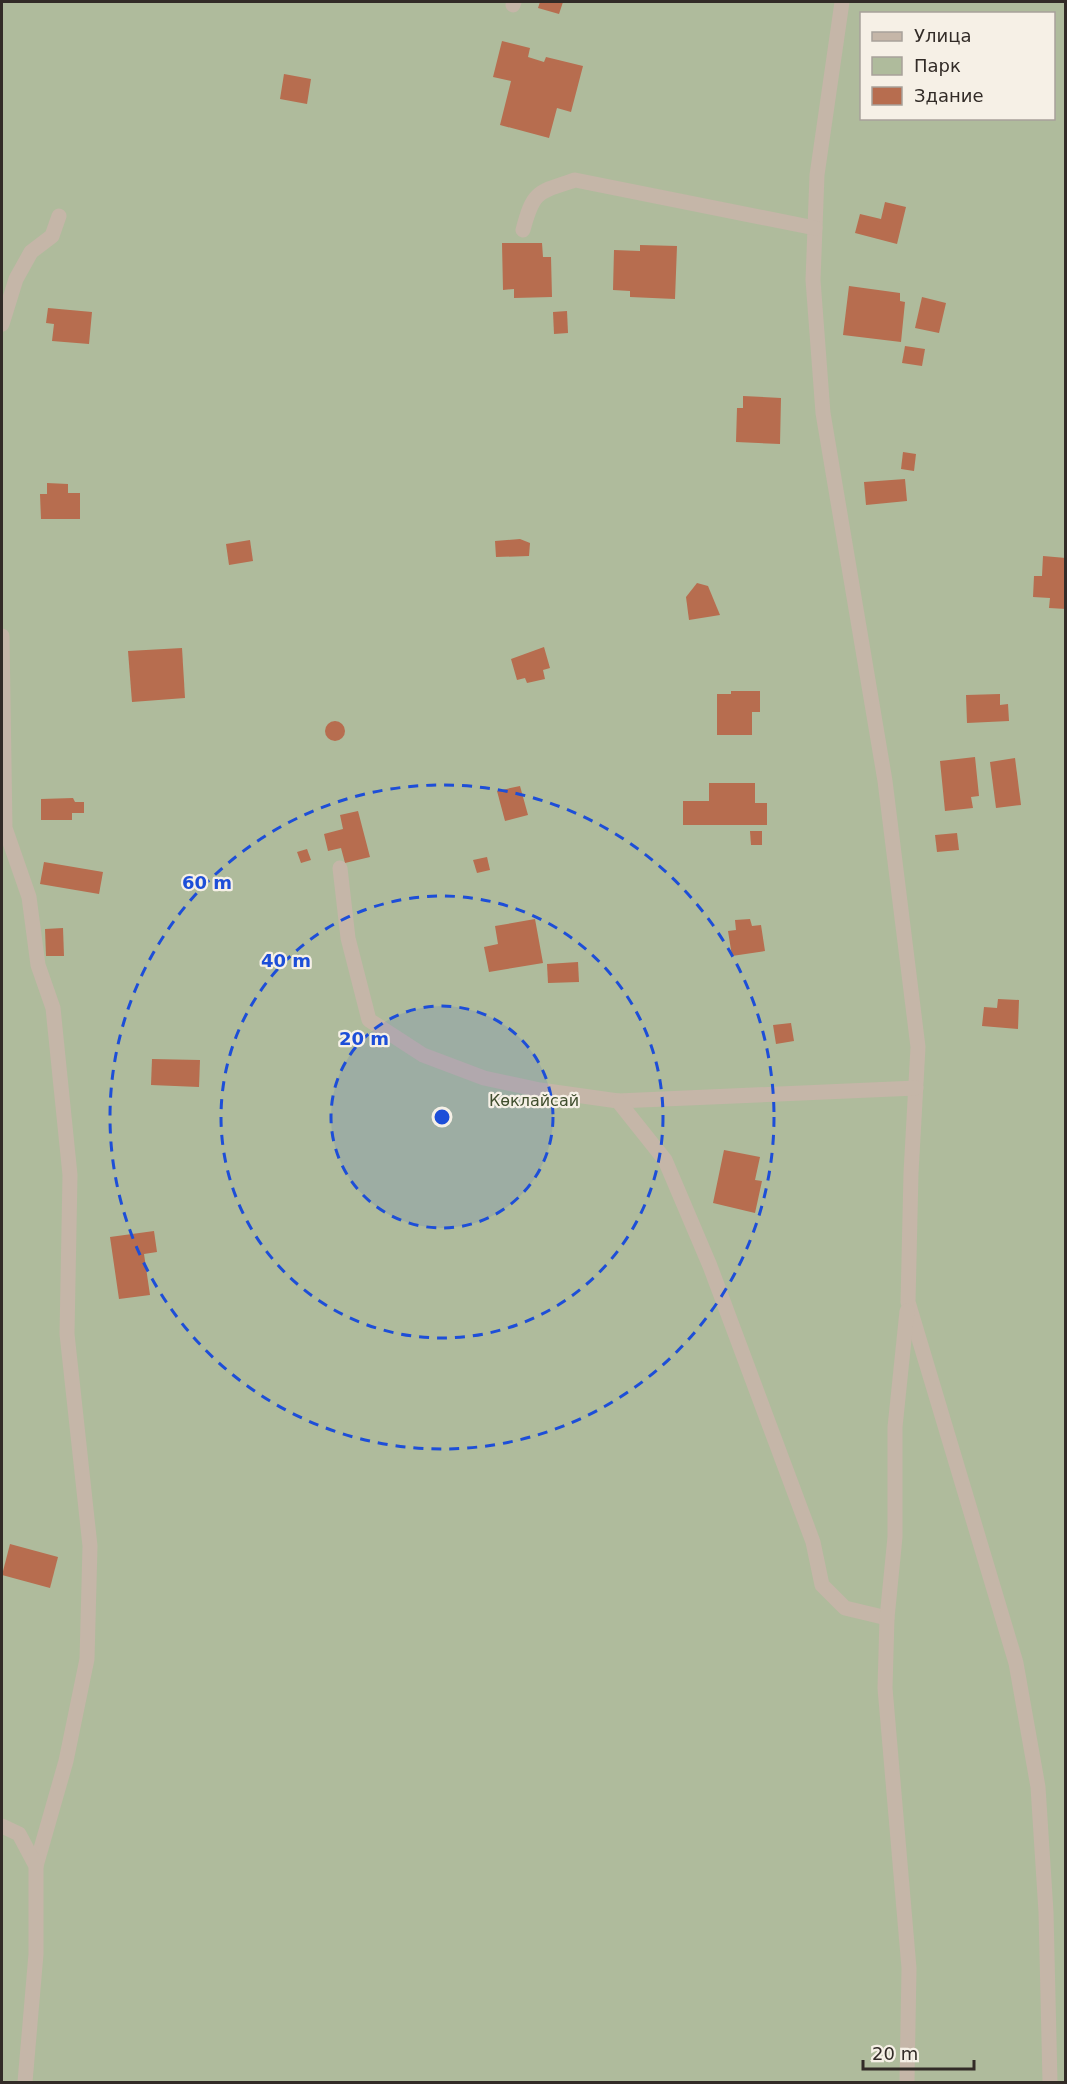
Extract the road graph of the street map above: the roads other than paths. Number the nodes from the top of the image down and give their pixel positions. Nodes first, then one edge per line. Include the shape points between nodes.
1 (842, 2) edge
2 (59, 216) dead end
3 (815, 228) junction
4 (523, 230) dead end
5 (2, 324) edge
6 (2, 636) edge
7 (340, 868) dead end
8 (916, 1088) junction
9 (618, 1101) junction
10 (908, 1302) junction
11 (887, 1618) junction
12 (2, 1826) edge
13 (36, 1866) junction
14 (25, 2082) edge
15 (907, 2082) edge
16 (1050, 2082) edge

1 - 3 street via 817,175
2 - 5 street via 52,236 31,252 21,270
3 - 4 street via 575,180 540,191 529,208
3 - 8 street via 813,280 823,413 885,781 918,1047
6 - 13 street via 5,828 28,897 38,964 53,1008 70,1175 67,1334 90,1546 87,1659 66,1761
7 - 9 street via 348,938 369,1020 423,1055 484,1078
8 - 9 street
8 - 10 street
9 - 11 street via 665,1160 710,1266 809,1531 822,1585 845,1608
10 - 11 street via 895,1427 896,1537
10 - 16 street via 1018,1675 1038,1787
11 - 15 street via 885,1688 909,1968
12 - 13 street via 19,1834
13 - 14 street via 36,1954

